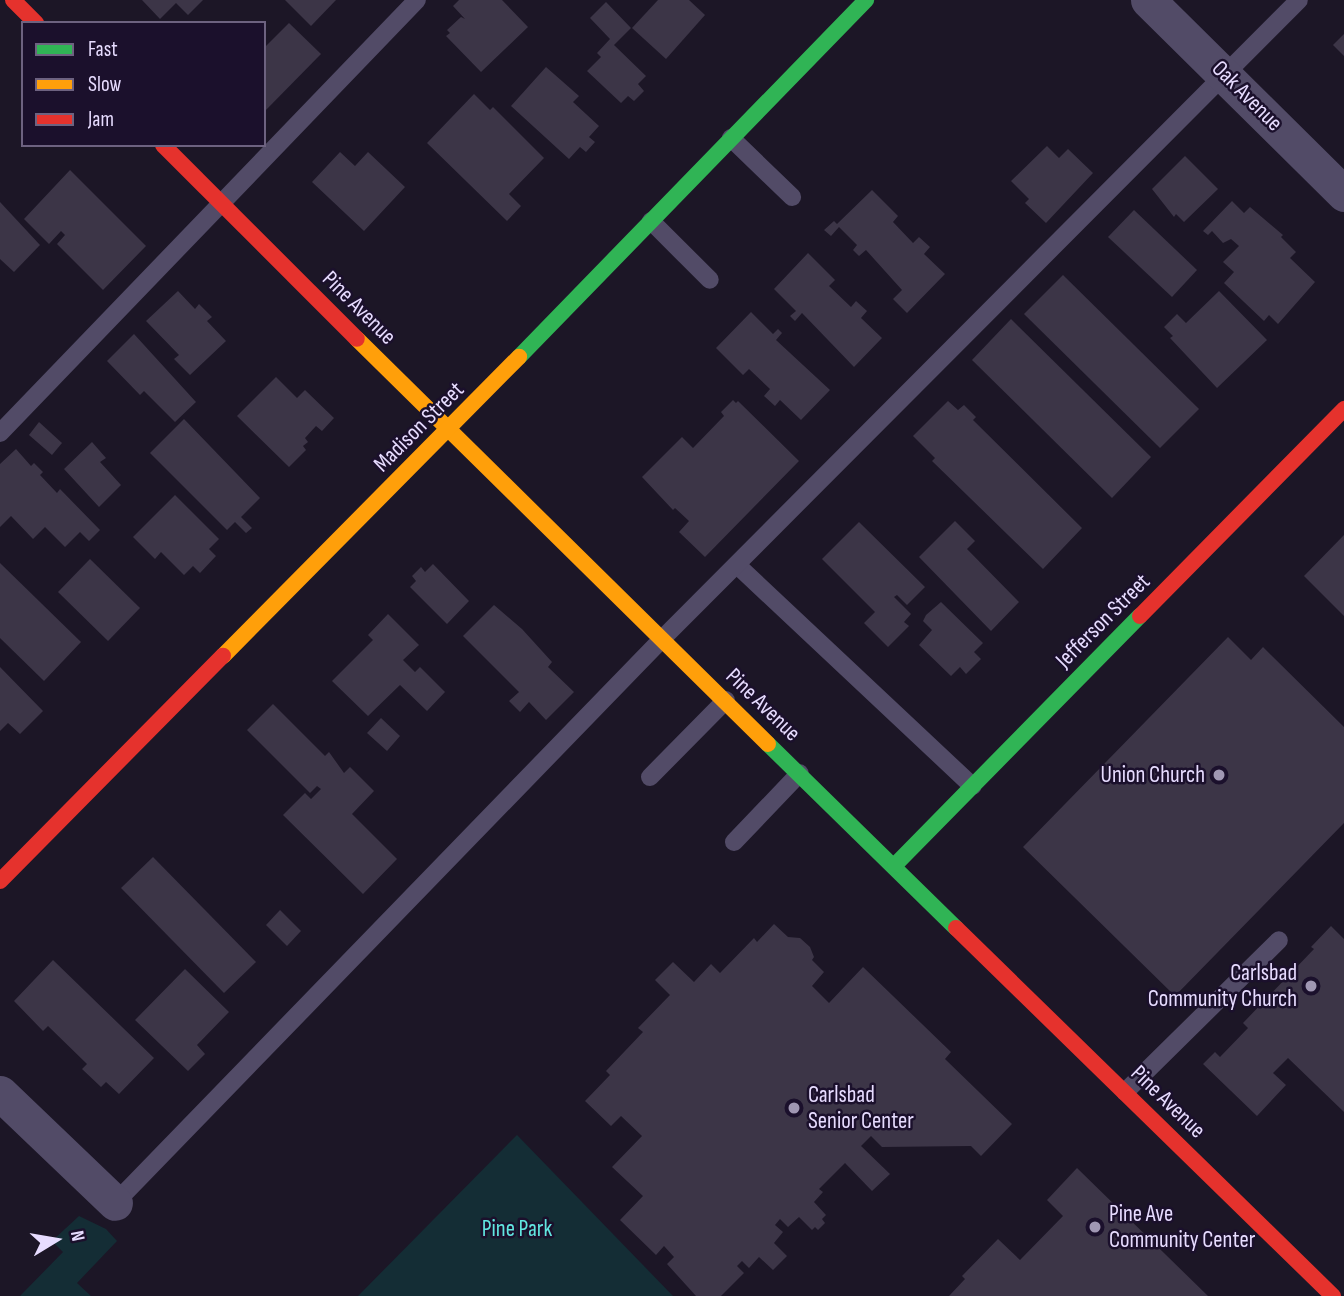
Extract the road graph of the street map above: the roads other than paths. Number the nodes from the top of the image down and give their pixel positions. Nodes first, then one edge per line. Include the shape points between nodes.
1 (13, 0) edge
2 (417, 0) edge
3 (866, 0) edge
4 (1149, 0) edge
5 (1299, 0) edge
6 (34, 21) edge
7 (1226, 75) junction
8 (732, 138) junction
9 (165, 147) edge
10 (1344, 194) edge
11 (792, 197) dead end
12 (222, 203) junction
13 (651, 221) junction
14 (710, 280) dead end
15 (1344, 410) edge
16 (448, 430) junction
17 (0, 433) edge
18 (737, 565) junction
19 (662, 639) junction
20 (726, 701) junction
21 (800, 773) junction
22 (650, 778) dead end
23 (972, 786) junction
24 (734, 842) dead end
25 (895, 865) junction
26 (0, 881) edge
27 (1279, 940) dead end
28 (1125, 1092) junction
29 (0, 1093) edge
30 (115, 1203) joint
31 (1333, 1296) edge

1 - 6 street
2 - 12 lane
3 - 8 street, Madison Street
4 - 7 street, Oak Avenue
5 - 7 lane
7 - 10 street, Oak Avenue
7 - 18 lane
8 - 11 lane
8 - 13 street, Madison Street
9 - 12 street, Pine Avenue
12 - 16 street, Pine Avenue
12 - 17 lane
13 - 14 lane
13 - 16 street, Madison Street
15 - 23 street, Jefferson Street
16 - 19 street, Pine Avenue
16 - 26 street, Madison Street
18 - 19 lane
18 - 23 lane
19 - 20 street, Pine Avenue
19 - 30 lane
20 - 21 street, Pine Avenue
20 - 22 lane
21 - 24 lane
21 - 25 street, Pine Avenue
23 - 25 street, Jefferson Street
25 - 28 street, Pine Avenue
27 - 28 lane
28 - 31 street, Pine Avenue
29 - 30 street

